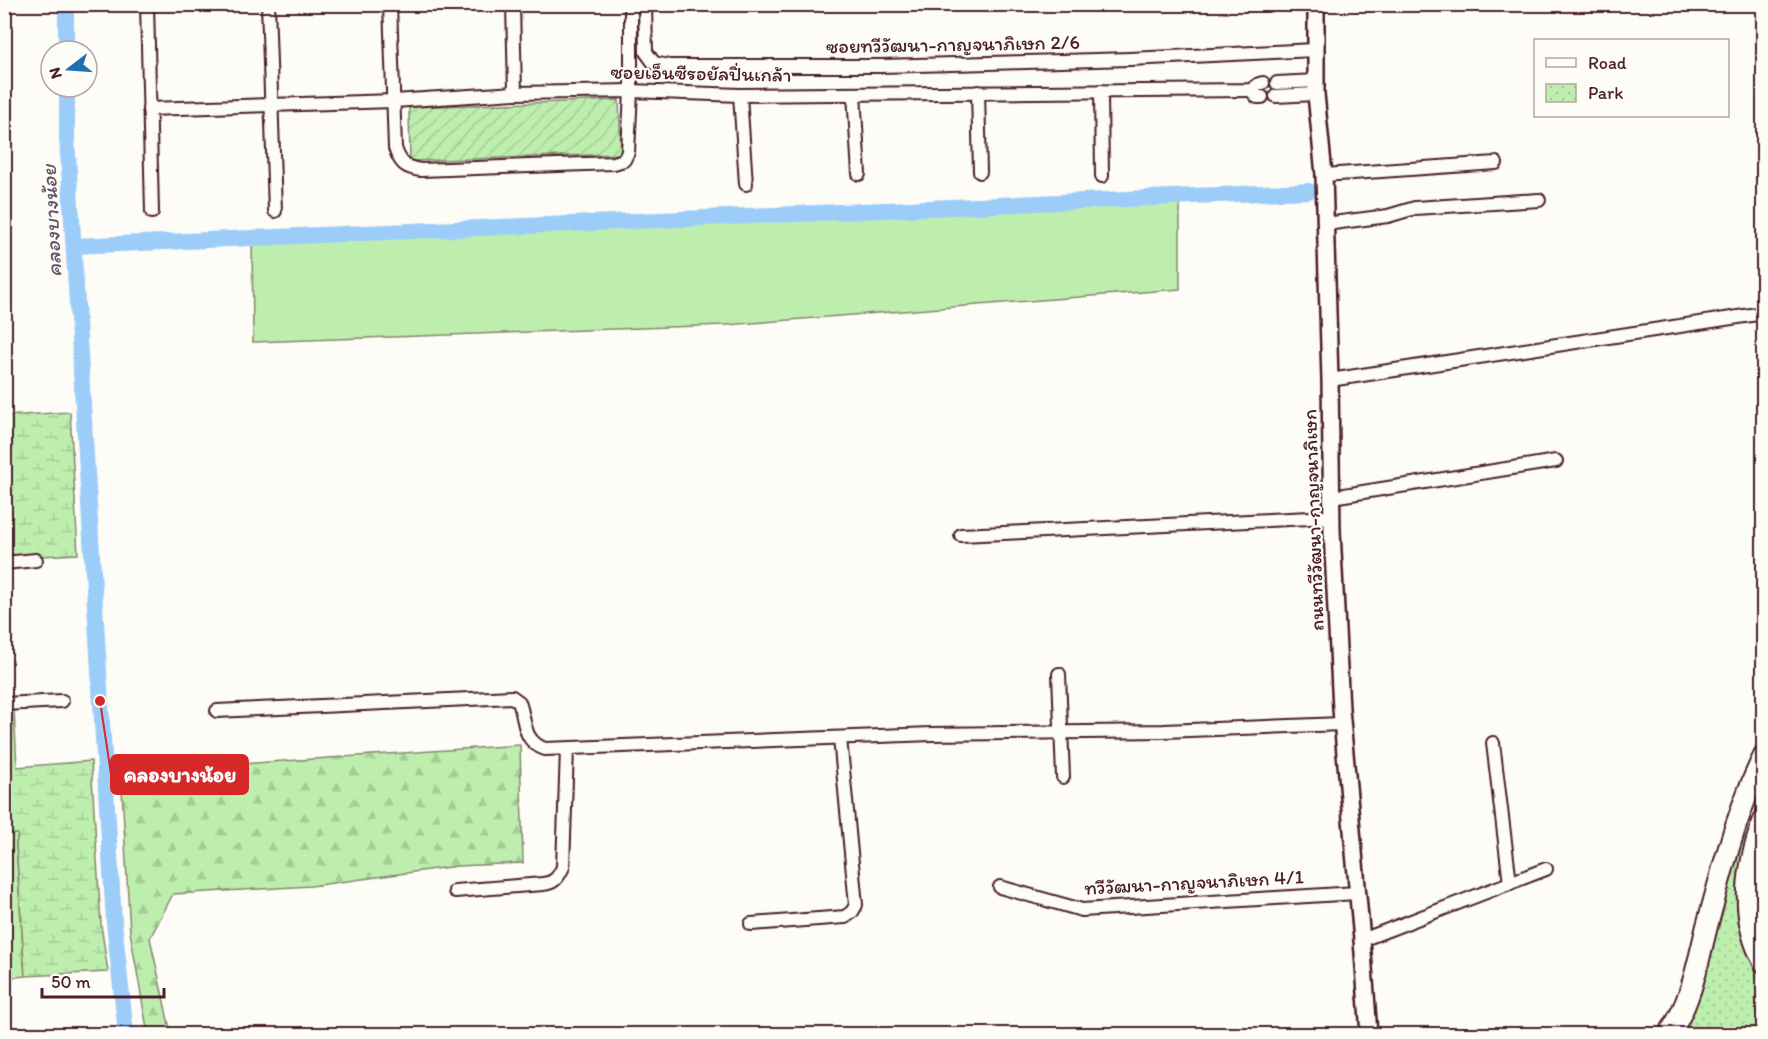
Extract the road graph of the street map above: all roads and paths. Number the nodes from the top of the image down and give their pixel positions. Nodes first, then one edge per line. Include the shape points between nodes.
1 (147, 4) edge
2 (268, 4) edge
3 (390, 4) edge
4 (513, 4) edge
5 (630, 4) edge
6 (645, 4) edge
7 (1316, 4) edge
8 (1315, 50) junction
9 (1277, 82) dead end
10 (1316, 87) junction
11 (631, 90) junction
12 (1259, 90) dead end
13 (1101, 91) junction
14 (978, 92) junction
15 (515, 93) junction
16 (854, 94) junction
17 (740, 95) junction
18 (1276, 96) dead end
19 (394, 101) junction
20 (272, 104) junction
21 (149, 109) junction
22 (1496, 163) dead end
23 (980, 172) dead end
24 (859, 174) dead end
25 (1324, 175) junction
26 (1102, 176) dead end
27 (746, 184) dead end
28 (1539, 200) dead end
29 (275, 211) dead end
30 (152, 212) dead end
31 (1325, 224) junction
32 (1764, 313) edge
33 (1330, 380) junction
34 (1556, 461) dead end
35 (1332, 497) junction
36 (1332, 517) junction
37 (961, 535) dead end
38 (36, 560) dead end
39 (4, 562) edge
40 (1059, 674) dead end
41 (62, 701) dead end
42 (4, 704) edge
43 (217, 711) dead end
44 (1342, 724) junction
45 (1060, 733) junction
46 (840, 738) junction
47 (1493, 743) dead end
48 (567, 749) junction
49 (1764, 756) edge
50 (1063, 777) dead end
51 (1764, 820) edge
52 (1545, 869) dead end
53 (1510, 883) junction
54 (1000, 887) dead end
55 (455, 891) dead end
56 (1358, 893) junction
57 (751, 924) dead end
58 (1362, 940) junction
59 (1764, 962) edge
60 (1369, 1035) edge
61 (1669, 1035) edge

1 - 21 street
2 - 20 street
3 - 19 street
4 - 15 street
5 - 11 street
6 - 8 street, ซอยทวีวัฒนา-กาญจนาภิเษก 2/6 via 646,52 654,63 669,66 904,66
7 - 8 street, ถนนทวีวัฒนา-กาญจนาภิเษก
8 - 10 street, ถนนทวีวัฒนา-กาญจนาภิเษก
9 - 10 street
10 - 18 street
10 - 25 street, ถนนทวีวัฒนา-กาญจนาภิเษก
11 - 15 street, ซอยเอ็นซีรอยัลปิ่นเกล้า
11 - 17 street, ซอยเอ็นซีรอยัลปิ่นเกล้า
11 - 19 street via 628,152 624,160 614,163 410,169 400,162 395,148
12 - 13 street, ซอยเอ็นซีรอยัลปิ่นเกล้า
13 - 14 street, ซอยเอ็นซีรอยัลปิ่นเกล้า
13 - 26 street
14 - 16 street, ซอยเอ็นซีรอยัลปิ่นเกล้า
14 - 23 street
15 - 19 street, ซอยเอ็นซีรอยัลปิ่นเกล้า
16 - 17 street, ซอยเอ็นซีรอยัลปิ่นเกล้า
16 - 24 street
17 - 27 street
19 - 20 street, ซอยเอ็นซีรอยัลปิ่นเกล้า
20 - 21 street, ซอยเอ็นซีรอยัลปิ่นเกล้า
20 - 29 street
21 - 30 street
22 - 25 street
25 - 31 street, ถนนทวีวัฒนา-กาญจนาภิเษก
28 - 31 street via 1415,208 1388,216
31 - 33 street, ถนนทวีวัฒนา-กาญจนาภิเษก
32 - 33 street
33 - 35 street, ถนนทวีวัฒนา-กาญจนาภิเษก
34 - 35 street
35 - 36 street, ถนนทวีวัฒนา-กาญจนาภิเษก
36 - 37 street
36 - 44 street, ถนนทวีวัฒนา-กาญจนาภิเษก
38 - 39 street
40 - 45 street
41 - 42 street
43 - 48 street via 512,697 519,702 531,741 545,749
44 - 45 street
44 - 56 street, ถนนทวีวัฒนา-กาญจนาภิเษก
45 - 46 street
45 - 50 street
46 - 48 street
46 - 57 street via 856,905 846,917
47 - 53 street
48 - 55 street via 560,875 550,883
49 - 61 main road via 1731,839 1688,995
51 - 59 main road via 1751,861 1747,905 1754,942
52 - 53 street
53 - 58 street
54 - 56 street, ทวีวัฒนา-กาญจนาภิเษก 4/1 via 1082,909
56 - 58 street, ถนนทวีวัฒนา-กาญจนาภิเษก
58 - 60 street, ถนนทวีวัฒนา-กาญจนาภิเษก

